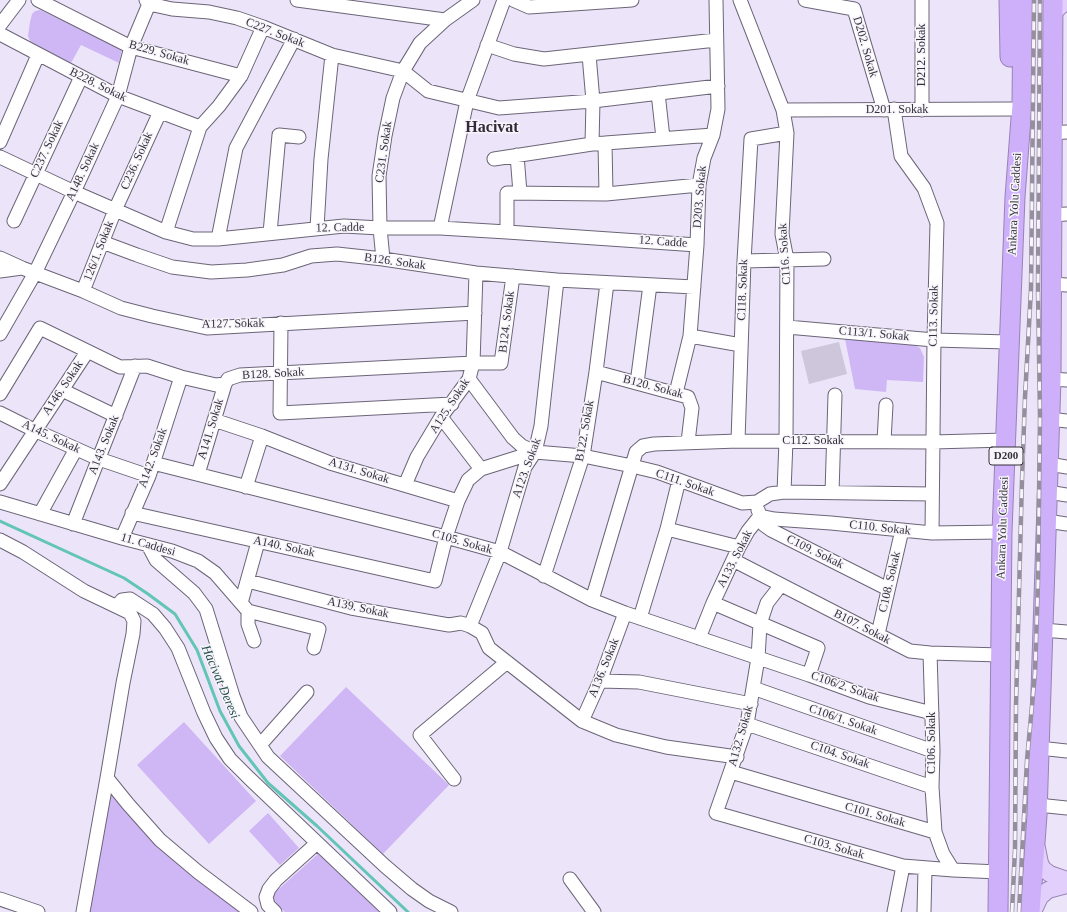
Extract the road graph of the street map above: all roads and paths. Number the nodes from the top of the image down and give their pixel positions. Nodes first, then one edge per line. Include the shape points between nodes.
1 (19, 0) edge
2 (38, 0) edge
3 (297, 0) edge
4 (473, 0) edge
5 (504, 0) edge
6 (513, 0) edge
7 (632, 0) edge
8 (716, 0) edge
9 (740, 0) edge
10 (805, 0) edge
11 (922, 0) edge
12 (1009, 0) edge
13 (1023, 0) edge
14 (1067, 0) edge
15 (147, 2) edge
16 (1052, 7) edge
17 (446, 20) junction
18 (0, 25) edge
19 (263, 27) junction
20 (0, 34) edge
21 (294, 40) junction
22 (716, 40) junction
23 (487, 45) junction
24 (131, 47) junction
25 (38, 55) junction
26 (332, 55) junction
27 (589, 55) junction
28 (403, 71) junction
29 (81, 76) junction
30 (240, 76) junction
31 (718, 86) junction
32 (658, 93) junction
33 (118, 96) junction
34 (467, 101) junction
35 (593, 101) junction
36 (889, 109) junction
37 (1012, 109) junction
38 (783, 110) junction
39 (922, 110) junction
40 (160, 112) junction
41 (200, 127) junction
42 (1059, 132) edge
43 (787, 133) junction
44 (713, 135) junction
45 (298, 137) dead end
46 (663, 138) junction
47 (0, 142) edge
48 (598, 144) junction
49 (517, 155) junction
50 (0, 157) edge
51 (494, 159) dead end
52 (36, 174) junction
53 (699, 186) junction
54 (74, 192) junction
55 (520, 193) junction
56 (606, 194) junction
57 (1015, 197) junction
58 (115, 210) junction
59 (1059, 214) edge
60 (14, 221) dead end
61 (317, 228) junction
62 (380, 228) junction
63 (440, 228) junction
64 (166, 232) junction
65 (507, 232) junction
66 (270, 233) junction
67 (218, 239) junction
68 (102, 242) junction
69 (697, 244) junction
70 (0, 258) edge
71 (824, 259) dead end
72 (383, 260) junction
73 (787, 260) junction
74 (744, 261) junction
75 (22, 268) junction
76 (0, 271) edge
77 (35, 273) junction
78 (476, 273) junction
79 (513, 276) junction
80 (557, 280) junction
81 (607, 282) junction
82 (1059, 284) edge
83 (650, 285) junction
84 (694, 287) junction
85 (83, 291) junction
86 (475, 313) junction
87 (281, 323) junction
88 (787, 327) junction
89 (0, 334) edge
90 (690, 336) junction
91 (934, 340) junction
92 (1008, 342) junction
93 (741, 345) junction
94 (86, 352) junction
95 (473, 363) junction
96 (135, 366) junction
97 (596, 372) junction
98 (282, 373) junction
99 (181, 377) junction
100 (469, 380) junction
101 (1059, 380) edge
102 (637, 383) junction
103 (225, 384) junction
104 (62, 390) junction
105 (676, 393) junction
106 (0, 394) edge
107 (835, 395) dead end
108 (452, 404) junction
109 (886, 406) dead end
110 (0, 412) edge
111 (116, 416) junction
112 (441, 417) junction
113 (214, 420) junction
114 (1058, 420) edge
115 (34, 430) junction
116 (262, 436) junction
117 (834, 440) junction
118 (1006, 440) junction
119 (738, 441) junction
120 (786, 441) junction
121 (884, 441) junction
122 (688, 442) junction
123 (932, 442) junction
124 (76, 449) junction
125 (535, 452) junction
126 (582, 456) junction
127 (98, 459) junction
128 (153, 463) junction
129 (1048, 464) junction
130 (632, 466) junction
131 (1067, 467) edge
132 (481, 468) junction
133 (198, 474) junction
134 (148, 476) junction
135 (679, 480) junction
136 (0, 484) edge
137 (405, 485) junction
138 (246, 487) junction
139 (784, 492) junction
140 (1048, 492) junction
141 (832, 493) junction
142 (932, 494) junction
143 (1067, 495) edge
144 (458, 501) junction
145 (0, 502) edge
146 (757, 502) junction
147 (132, 513) junction
148 (40, 514) junction
149 (760, 516) junction
150 (1047, 521) junction
151 (73, 524) junction
152 (1067, 524) edge
153 (667, 529) junction
154 (902, 530) junction
155 (1002, 532) junction
156 (932, 533) junction
157 (446, 536) junction
158 (122, 538) junction
159 (0, 540) edge
160 (258, 542) junction
161 (148, 545) junction
162 (739, 547) junction
163 (500, 552) junction
164 (733, 560) junction
165 (544, 576) junction
166 (248, 581) junction
167 (781, 584) junction
168 (888, 589) junction
169 (592, 600) junction
170 (713, 603) junction
171 (117, 606) junction
172 (244, 607) junction
173 (625, 613) junction
174 (640, 618) junction
175 (760, 624) junction
176 (470, 626) junction
177 (1043, 630) junction
178 (1067, 632) edge
179 (878, 634) junction
180 (699, 638) junction
181 (254, 641) dead end
182 (314, 648) dead end
183 (930, 654) junction
184 (1001, 655) junction
185 (758, 658) junction
186 (507, 662) junction
187 (809, 675) junction
188 (600, 681) junction
189 (753, 688) junction
190 (307, 692) dead end
191 (751, 704) junction
192 (932, 714) junction
193 (582, 721) junction
194 (747, 724) junction
195 (260, 745) junction
196 (1040, 748) junction
197 (932, 751) junction
198 (1067, 751) edge
199 (737, 757) junction
200 (731, 772) junction
201 (107, 778) junction
202 (454, 779) dead end
203 (932, 787) junction
204 (1038, 804) junction
205 (1067, 808) edge
206 (716, 813) joint
207 (935, 832) junction
208 (1036, 837) junction
209 (317, 843) junction
210 (903, 866) junction
211 (925, 868) junction
212 (953, 870) junction
213 (999, 872) junction
214 (570, 879) dead end
215 (1067, 880) edge
216 (1067, 885) edge
217 (0, 899) edge
218 (38, 912) edge
219 (83, 912) edge
220 (251, 912) edge
221 (275, 912) edge
222 (390, 912) edge
223 (450, 912) edge
224 (594, 912) edge
225 (894, 912) edge
226 (924, 912) edge
227 (998, 912) edge
228 (1030, 912) edge
229 (1033, 912) edge

1 - 18 street
2 - 24 street, B229. Sokak
3 - 17 street
4 - 17 street, C231. Sokak
5 - 23 street
6 - 7 street via 529,7
8 - 22 street, D203. Sokak
9 - 38 street, C116. Sokak
10 - 36 street, D202. Sokak via 854,9
11 - 39 street, D212. Sokak
12 - 37 highway
13 - 57 highway, Ankara Yolu Caddesi / D200 via 1022,105
14 - 16 main road
15 - 19 street, C227. Sokak via 172,9 209,12 237,18
15 - 24 street, A148. Sokak
16 - 42 highway
17 - 28 street, C231. Sokak via 420,43
19 - 21 street, C227. Sokak
19 - 30 street
20 - 25 street, B228. Sokak
21 - 26 street, C227. Sokak
21 - 67 street via 236,148
22 - 27 street
22 - 31 street, D203. Sokak
23 - 27 street via 514,54 544,59
23 - 34 street
24 - 30 street, B229. Sokak
24 - 33 street, A148. Sokak
25 - 29 street, B228. Sokak
25 - 47 street
26 - 28 street, C227. Sokak
26 - 61 street via 321,158
27 - 35 street
28 - 34 street via 428,91
28 - 62 street, C231. Sokak via 393,98 379,176
29 - 33 street, B228. Sokak
29 - 52 street, C237. Sokak
30 - 41 street
31 - 32 street
31 - 44 street, D203. Sokak via 718,109
32 - 35 street
32 - 46 street
33 - 40 street, B228. Sokak
33 - 54 street, A148. Sokak
34 - 35 street via 499,108
34 - 63 street
35 - 48 street
36 - 38 street, D201. Sokak
36 - 39 street, D201. Sokak
36 - 91 street, C113. Sokak via 901,156 924,188 937,223
37 - 39 street, D201. Sokak
37 - 57 highway
38 - 43 street, C116. Sokak
40 - 41 street, B228. Sokak
40 - 58 street, C236. Sokak
41 - 64 street
42 - 59 highway
43 - 73 street, C116. Sokak via 782,234
43 - 74 street, C118. Sokak via 751,139
44 - 46 street
44 - 53 street, D203. Sokak via 704,158
45 - 66 street via 279,134
46 - 48 street
48 - 49 street
48 - 56 street
49 - 51 street
49 - 55 street
50 - 52 street, 12. Cadde
52 - 54 street, 12. Cadde
52 - 60 street, C237. Sokak
53 - 56 street
53 - 69 street, D203. Sokak
54 - 58 street, 12. Cadde
54 - 77 street, A148. Sokak
55 - 56 street
55 - 65 street via 507,193
57 - 92 highway, Ankara Yolu Caddesi / D200
58 - 64 street, 12. Cadde
58 - 68 street, 126/1. Sokak
59 - 82 highway
61 - 62 street, 12. Cadde
61 - 66 street, 12. Cadde
62 - 63 street, 12. Cadde
62 - 72 street, C231. Sokak
63 - 65 street, 12. Cadde
64 - 67 street, 12. Cadde via 193,239
65 - 69 street, 12. Cadde
66 - 67 street, 12. Cadde
68 - 72 street, B126. Sokak via 172,266 211,272 248,270 283,265 311,256 337,254
68 - 85 street, 126/1. Sokak
69 - 84 street, D203. Sokak
70 - 75 street
71 - 73 street
72 - 78 street, B126. Sokak
73 - 74 street
73 - 88 street, C116. Sokak
74 - 93 street, C118. Sokak
75 - 76 street, A127. Sokak
75 - 77 street, A127. Sokak
77 - 85 street, A127. Sokak
77 - 89 street, A148. Sokak
78 - 79 street, B126. Sokak
78 - 86 street, A125. Sokak
79 - 80 street, B126. Sokak
79 - 95 street, B124. Sokak via 501,363
80 - 81 street, B126. Sokak
80 - 125 street, A123. Sokak via 541,426
81 - 83 street, B126. Sokak
81 - 97 street, B122. Sokak
82 - 101 highway
83 - 84 street, B126. Sokak
83 - 102 street
84 - 90 street, D203. Sokak
85 - 87 street, A127. Sokak via 121,308 207,328
86 - 87 street, A127. Sokak
86 - 95 street, A125. Sokak
87 - 98 street
88 - 91 street, C113/1. Sokak
88 - 120 street, C116. Sokak
90 - 93 street
90 - 105 street, D203. Sokak
91 - 92 street, C113/1. Sokak
91 - 123 street, C113. Sokak
92 - 118 highway, Ankara Yolu Caddesi / D200
93 - 119 street, C118. Sokak
94 - 96 street, B128. Sokak via 120,366
94 - 104 street, A146. Sokak
94 - 106 street, B128. Sokak via 40,328
95 - 98 street, B128. Sokak
95 - 100 street, A125. Sokak
96 - 99 street, B128. Sokak via 147,366
96 - 111 street, A143. Sokak
97 - 102 street, B120. Sokak
97 - 126 street, B122. Sokak
98 - 103 street, B128. Sokak via 234,376
98 - 108 street via 280,413
99 - 103 street, B128. Sokak via 216,385
99 - 128 street, A142. Sokak
100 - 108 street, A125. Sokak
100 - 125 street, C111. Sokak via 513,438
101 - 114 highway
102 - 105 street, B120. Sokak
103 - 113 street, A141. Sokak
104 - 111 street
104 - 115 street, A146. Sokak
105 - 122 street, B120. Sokak via 688,397 692,408
107 - 117 street
108 - 112 street, A125. Sokak
109 - 121 street
110 - 115 street, A145. Sokak
111 - 127 street, A143. Sokak
112 - 132 street
112 - 137 street, A125. Sokak via 417,457
113 - 116 street, A131. Sokak
113 - 133 street, A141. Sokak
114 - 129 highway
115 - 124 street, A145. Sokak
115 - 136 street, A146. Sokak
116 - 137 street, A131. Sokak via 330,463
116 - 138 street
117 - 120 street, C112. Sokak
117 - 121 street, C112. Sokak
117 - 141 street
118 - 123 street, C112. Sokak
118 - 155 highway, Ankara Yolu Caddesi / D200
119 - 120 street, C112. Sokak
119 - 122 street, C112. Sokak
120 - 139 street, C116. Sokak
121 - 123 street, C112. Sokak
122 - 130 street, C112. Sokak via 643,446 636,452
123 - 142 street, C113. Sokak
124 - 127 street, A145. Sokak
124 - 148 street
125 - 126 street, C111. Sokak
125 - 132 street
125 - 163 street, A123. Sokak via 525,467
126 - 130 street, C111. Sokak
126 - 165 street, B122. Sokak
127 - 134 street, A145. Sokak
127 - 151 street, A143. Sokak
128 - 133 street, C105. Sokak
128 - 134 street, A142. Sokak
129 - 131 street
129 - 140 highway
130 - 135 street, C111. Sokak
130 - 169 street, C112. Sokak
132 - 144 street via 468,480
133 - 138 street, C105. Sokak
134 - 147 street, A142. Sokak
135 - 146 street, C111. Sokak via 742,503
135 - 153 street
137 - 144 street, A131. Sokak
138 - 157 street, C105. Sokak
139 - 141 street, C111. Sokak
139 - 146 street, C111. Sokak via 770,494
140 - 143 street
140 - 150 highway
141 - 142 street, C111. Sokak
142 - 156 street, C113. Sokak
144 - 157 street
145 - 148 street, 11. Caddesi
146 - 149 street, C109. Sokak
147 - 158 street, A142. Sokak
147 - 160 street, A140. Sokak
148 - 151 street, 11. Caddesi
149 - 154 street, C110. Sokak
149 - 162 street, A133. Sokak
149 - 168 street, C109. Sokak via 764,525 771,530
150 - 152 street
150 - 177 highway
151 - 158 street, 11. Caddesi
153 - 162 street
153 - 174 street
154 - 156 street, C110. Sokak
154 - 168 street, C108. Sokak
155 - 156 street, C110. Sokak
155 - 184 highway, Ankara Yolu Caddesi / D200
157 - 160 street, A140. Sokak via 435,581
157 - 163 street, C105. Sokak
158 - 161 street, 11. Caddesi
159 - 171 street via 84,591
160 - 166 street
161 - 172 street, 11. Caddesi via 198,561 215,573
161 - 195 street via 156,560 194,593 206,609 241,717
162 - 164 street, A133. Sokak
163 - 165 street, C105. Sokak
163 - 176 street, A123. Sokak
164 - 167 street, B107. Sokak
164 - 170 street, A133. Sokak
165 - 169 street, C105. Sokak
166 - 172 street
166 - 176 street, A139. Sokak via 351,608 449,625 461,623
167 - 175 street via 767,603
167 - 179 street, B107. Sokak
168 - 179 street, C108. Sokak
169 - 173 street, C105. Sokak
170 - 175 street, A133. Sokak
170 - 180 street, A133. Sokak
171 - 201 street via 130,613 134,621 134,634
171 - 209 street via 122,600 130,599 153,614 165,628 178,648 216,738 230,759
172 - 181 street
172 - 182 street via 319,629
173 - 174 street, C105. Sokak
173 - 188 street, A136. Sokak
174 - 180 street, C105. Sokak
175 - 185 street
175 - 187 street, A133. Sokak via 818,648
176 - 186 street via 482,634 489,648
177 - 178 street
177 - 196 highway
179 - 183 street, B107. Sokak via 910,651
180 - 185 street, C105. Sokak
183 - 184 street, B107. Sokak
183 - 192 street, C106. Sokak
184 - 213 highway, Ankara Yolu Caddesi / D200
185 - 187 street, C106/2. Sokak
185 - 189 street, A132. Sokak
186 - 193 street
186 - 202 street via 420,735
187 - 192 street, C106/2. Sokak via 870,697
188 - 191 street via 639,682
188 - 193 street, A136. Sokak
189 - 191 street, A132. Sokak
189 - 197 street, C106/1. Sokak
190 - 195 street
191 - 194 street, A132. Sokak
192 - 197 street, C106. Sokak
193 - 199 street via 616,734 666,747
194 - 199 street, A132. Sokak
194 - 203 street, C104. Sokak
195 - 223 street via 268,756 385,866 412,889
196 - 198 street
196 - 204 highway
197 - 203 street, C106. Sokak
199 - 200 street, A132. Sokak
200 - 206 street, A132. Sokak
200 - 207 street, C101. Sokak
201 - 219 street
201 - 220 street via 160,840
203 - 207 street, C106. Sokak
204 - 205 street
204 - 208 highway
206 - 210 street, C103. Sokak
207 - 212 street via 943,854
208 - 215 main road via 1038,856 1043,869
208 - 228 highway
209 - 221 street via 276,880 269,890 266,897 268,905
209 - 222 street
210 - 211 street, C103. Sokak
210 - 225 street
211 - 212 street, C103. Sokak
211 - 226 street
212 - 213 street
213 - 227 highway, Ankara Yolu Caddesi / D200
214 - 224 street
216 - 229 main road via 1048,890 1040,896
217 - 218 street

